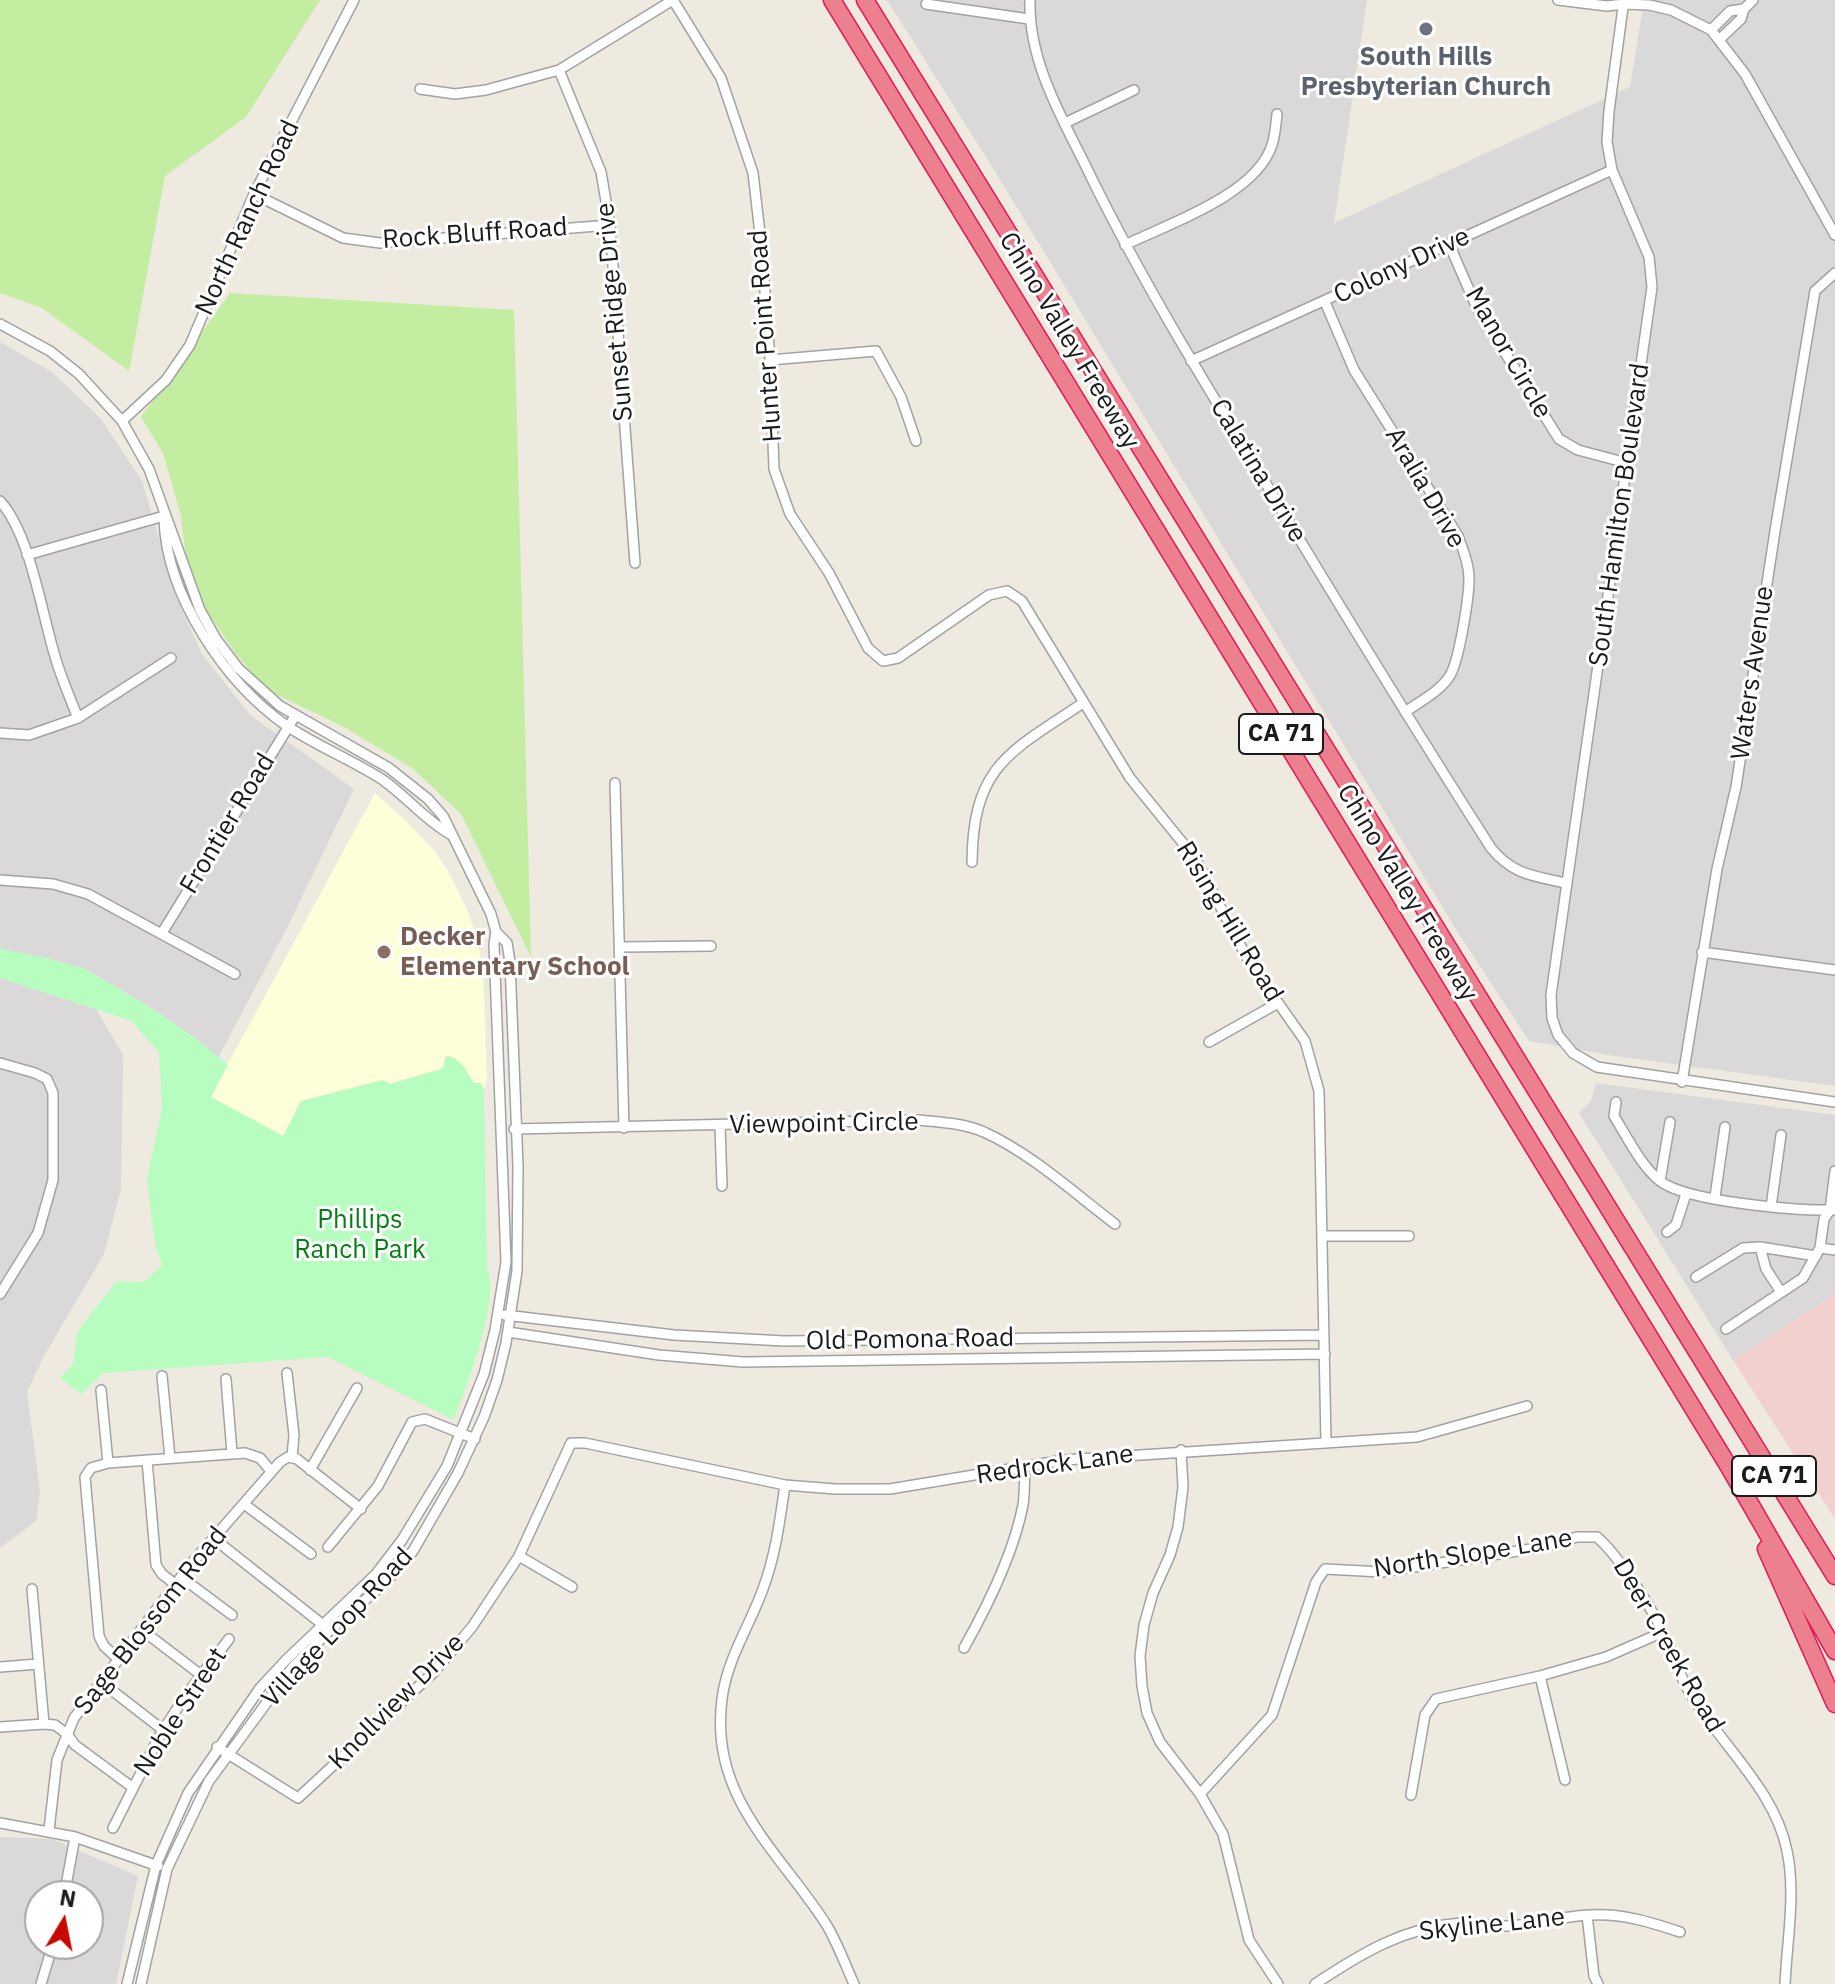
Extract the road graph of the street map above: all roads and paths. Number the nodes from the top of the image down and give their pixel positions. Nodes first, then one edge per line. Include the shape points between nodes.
1 (354, 0) edge
2 (673, 0) edge
3 (832, 0) edge
4 (865, 0) edge
5 (1030, 0) edge
6 (1558, 0) edge
7 (1753, 0) edge
8 (1624, 2) edge
9 (926, 4) dead end
10 (1744, 9) junction
11 (1029, 19) junction
12 (1711, 30) junction
13 (1720, 39) junction
14 (559, 70) junction
15 (420, 89) dead end
16 (1134, 90) dead end
17 (1277, 114) dead end
18 (1065, 123) junction
19 (1612, 170) junction
20 (254, 194) junction
21 (610, 225) junction
22 (1835, 235) edge
23 (1449, 244) junction
24 (1125, 245) junction
25 (1835, 273) edge
26 (1325, 302) junction
27 (0, 324) edge
28 (770, 360) junction
29 (1191, 361) junction
30 (122, 421) junction
31 (916, 441) dead end
32 (1627, 463) junction
33 (0, 501) edge
34 (164, 516) junction
35 (27, 555) junction
36 (635, 563) dead end
37 (171, 658) dead end
38 (883, 661) joint
39 (1083, 703) junction
40 (1405, 712) junction
41 (295, 716) junction
42 (78, 718) junction
43 (288, 727) junction
44 (0, 733) edge
45 (615, 783) dead end
46 (450, 834) junction
47 (972, 862) dead end
48 (0, 880) edge
49 (1566, 883) junction
50 (496, 932) junction
51 (162, 933) junction
52 (711, 946) dead end
53 (620, 947) junction
54 (1702, 952) junction
55 (1835, 970) edge
56 (235, 974) dead end
57 (1278, 1003) junction
58 (1209, 1042) dead end
59 (0, 1063) edge
60 (1682, 1082) junction
61 (1616, 1102) dead end
62 (1835, 1102) edge
63 (1670, 1122) dead end
64 (720, 1126) junction
65 (1725, 1127) dead end
66 (624, 1128) junction
67 (502, 1129) junction
68 (516, 1129) junction
69 (1781, 1135) dead end
70 (1835, 1171) edge
71 (1660, 1181) junction
72 (722, 1186) dead end
73 (1686, 1194) junction
74 (1715, 1197) junction
75 (1771, 1207) junction
76 (1833, 1210) edge
77 (1115, 1224) dead end
78 (1667, 1232) dead end
79 (1323, 1236) junction
80 (1409, 1236) dead end
81 (1760, 1247) junction
82 (1835, 1250) edge
83 (1818, 1252) junction
84 (1696, 1277) dead end
85 (1781, 1292) junction
86 (0, 1294) edge
87 (498, 1314) junction
88 (510, 1316) junction
89 (1726, 1329) dead end
90 (508, 1332) junction
91 (1324, 1335) junction
92 (1325, 1354) junction
93 (287, 1373) dead end
94 (162, 1376) dead end
95 (1712, 1377) junction
96 (226, 1379) dead end
97 (357, 1388) dead end
98 (101, 1390) dead end
99 (1527, 1406) dead end
100 (461, 1433) junction
101 (475, 1439) junction
102 (1326, 1442) junction
103 (585, 1443) joint
104 (1181, 1450) junction
105 (232, 1453) junction
106 (292, 1457) junction
107 (170, 1458) junction
108 (147, 1460) junction
109 (108, 1463) junction
110 (1729, 1467) junction
111 (1025, 1468) junction
112 (310, 1470) junction
113 (271, 1471) junction
114 (785, 1485) junction
115 (244, 1504) junction
116 (361, 1509) junction
117 (1597, 1537) joint
118 (213, 1538) junction
119 (328, 1547) dead end
120 (311, 1554) dead end
121 (519, 1556) junction
122 (1835, 1563) edge
123 (1835, 1576) edge
124 (178, 1581) junction
125 (572, 1587) dead end
126 (32, 1589) dead end
127 (232, 1615) dead end
128 (326, 1627) junction
129 (142, 1630) junction
130 (1663, 1632) junction
131 (229, 1639) dead end
132 (964, 1648) dead end
133 (1835, 1651) edge
134 (118, 1659) junction
135 (38, 1664) junction
136 (0, 1667) edge
137 (201, 1675) junction
138 (1540, 1676) junction
139 (114, 1692) dead end
140 (1835, 1704) edge
141 (44, 1724) junction
142 (0, 1727) edge
143 (163, 1730) junction
144 (67, 1734) junction
145 (217, 1747) junction
146 (228, 1754) junction
147 (1565, 1780) dead end
148 (132, 1787) junction
149 (1200, 1794) junction
150 (1411, 1795) dead end
151 (0, 1823) edge
152 (113, 1828) dead end
153 (49, 1830) junction
154 (75, 1837) junction
155 (156, 1865) junction
156 (167, 1869) junction
157 (67, 1880) edge
158 (1587, 1915) junction
159 (1680, 1932) dead end
160 (48, 1960) edge
161 (41, 1984) edge
162 (127, 1984) edge
163 (141, 1984) edge
164 (854, 1984) edge
165 (1278, 1984) edge
166 (1315, 1984) edge
167 (1598, 1984) edge
168 (1785, 1984) edge

1 - 20 street, North Ranch Road
2 - 14 street
2 - 28 street, Hunter Point Road via 721,78 753,173
3 - 110 highway, Chino Valley Freeway / CA 71
4 - 95 highway, Chino Valley Freeway / CA 71
5 - 11 street, Calatina Drive
6 - 8 street via 1607,6
7 - 10 street
8 - 12 street via 1671,10
8 - 19 street, South Hamilton Boulevard via 1609,111
9 - 11 street
10 - 12 street via 1730,11
10 - 13 street
11 - 18 street, Calatina Drive via 1041,71
12 - 13 street
13 - 22 street
14 - 15 street via 486,90 455,94
14 - 21 street, Sunset Ridge Drive via 601,172
16 - 18 street
17 - 24 street via 1272,147 1242,184
18 - 24 street, Calatina Drive
19 - 23 street, Colony Drive
19 - 32 street, South Hamilton Boulevard via 1649,257 1652,287
20 - 21 street, Rock Bluff Road via 343,238 380,243
20 - 30 street, North Ranch Road via 190,345 166,380
21 - 36 street, Sunset Ridge Drive
23 - 26 street, Colony Drive
23 - 32 street, Manor Circle via 1477,308 1559,439 1578,450
24 - 29 street, Calatina Drive
25 - 54 street, Waters Avenue via 1815,291 1736,787
26 - 29 street, Colony Drive
26 - 40 street, Aralia Drive via 1354,370 1466,557 1469,579 1457,662 1437,690
27 - 30 street, Village Loop Road via 79,374
28 - 31 street via 876,351 901,397
28 - 38 street, Hunter Point Road via 774,469 790,514 829,573 868,648
29 - 40 street, Calatina Drive
30 - 34 street, Village Loop Road via 149,469
32 - 49 street, South Hamilton Boulevard
33 - 35 street
34 - 35 street
34 - 41 street, Village Loop Road via 216,639 238,668
34 - 43 street, Village Loop Road via 175,573 205,639 233,677
35 - 42 street via 57,666
37 - 42 street
38 - 39 street, Rising Hill Road via 918,647 989,595 1007,591 1022,601
39 - 47 street via 1005,757 992,775 975,819
39 - 57 street, Rising Hill Road via 1130,778 1195,858 1248,960
40 - 49 street, Calatina Drive via 1503,863
41 - 43 street, Frontier Road
41 - 46 street, Village Loop Road via 389,768 443,816
42 - 44 street via 29,735
43 - 46 street, Village Loop Road via 386,783
43 - 51 street, Frontier Road
45 - 53 street
46 - 50 street, Village Loop Road via 473,872
48 - 51 street via 53,884 88,894
49 - 60 street, South Hamilton Boulevard via 1551,995 1558,1035 1573,1053 1597,1067
50 - 67 street, Village Loop Road
50 - 68 street, Village Loop Road via 507,943 510,962
51 - 56 street
52 - 53 street
53 - 66 street
54 - 55 street
54 - 60 street, Waters Avenue
57 - 58 street
57 - 79 street, Rising Hill Road via 1305,1041 1319,1091
59 - 86 street via 47,1079 53,1093 53,1180 38,1233
60 - 62 street
61 - 71 street via 1614,1116
63 - 71 street
64 - 66 street, Viewpoint Circle
64 - 72 street
64 - 77 street, Viewpoint Circle via 950,1123 983,1132 1024,1155
65 - 74 street
66 - 68 street, Viewpoint Circle
67 - 68 street, Viewpoint Circle
67 - 87 street, Village Loop Road via 506,1262
68 - 88 street, Village Loop Road via 518,1248
69 - 75 street
70 - 76 street
71 - 73 street
73 - 74 street
73 - 78 street via 1676,1225
74 - 75 street
75 - 76 street
76 - 83 street via 1824,1219
79 - 80 street
79 - 91 street, Rising Hill Road
81 - 83 street
81 - 84 street via 1743,1248
81 - 85 street
82 - 83 street
83 - 85 street via 1803,1278
85 - 89 street
87 - 88 street, Old Pomona Road
87 - 100 street, Village Loop Road via 484,1374
88 - 90 street, Village Loop Road
88 - 91 street, Old Pomona Road via 630,1331 784,1341
90 - 92 street, Old Pomona Road via 743,1362
90 - 101 street, Village Loop Road
91 - 92 street, Rising Hill Road
92 - 102 street, Rising Hill Road
93 - 106 street
94 - 107 street
95 - 122 highway
95 - 123 highway, Chino Valley Freeway / CA 71
96 - 105 street
97 - 112 street
98 - 109 street
99 - 102 street, Redrock Lane via 1417,1437
100 - 101 street
100 - 116 street via 425,1419 412,1422
100 - 128 street, Village Loop Road via 429,1500 402,1540
101 - 128 street, Village Loop Road via 413,1551 387,1581
102 - 104 street, Redrock Lane
103 - 114 street, Redrock Lane
103 - 121 street, Knollview Drive via 571,1443 563,1456
104 - 111 street, Redrock Lane
104 - 149 street via 1178,1527 1153,1593 1140,1656 1147,1713 1160,1742
105 - 107 street
105 - 113 street via 253,1454
106 - 112 street
106 - 113 street, Sage Blossom Road
107 - 108 street
108 - 109 street
108 - 124 street via 156,1565
109 - 134 street via 91,1468 85,1477 99,1636
110 - 133 highway, Chino Valley Freeway / CA 71
110 - 140 highway
111 - 114 street, Redrock Lane via 890,1489
111 - 132 street via 1013,1540
112 - 116 street
113 - 115 street, Sage Blossom Road
114 - 164 street via 777,1542 722,1699 722,1742 728,1779 748,1817 827,1926
115 - 118 street, Sage Blossom Road
115 - 120 street
116 - 119 street
117 - 130 street, Deer Creek Road via 1612,1549
117 - 149 street, North Slope Lane via 1382,1572 1325,1569 1316,1582 1272,1715
118 - 124 street, Sage Blossom Road
118 - 128 street
121 - 125 street
121 - 146 street, Knollview Drive via 472,1627 434,1672 298,1798
124 - 127 street
124 - 129 street, Sage Blossom Road
126 - 135 street
128 - 145 street, Village Loop Road via 260,1688
128 - 146 street, Village Loop Road
129 - 134 street, Sage Blossom Road
129 - 137 street
130 - 138 street via 1606,1657
130 - 168 street, Deer Creek Road via 1686,1686 1765,1795 1787,1849
131 - 137 street, Noble Street
134 - 144 street, Sage Blossom Road
135 - 136 street
135 - 141 street
137 - 143 street, Noble Street
138 - 147 street
138 - 150 street via 1436,1699 1425,1715
139 - 143 street
141 - 142 street
141 - 144 street
143 - 148 street, Noble Street
144 - 148 street
144 - 153 street, Sage Blossom Road via 57,1760
145 - 146 street, Knollview Drive
145 - 155 street, Village Loop Road via 188,1793
146 - 156 street, Village Loop Road via 202,1793
148 - 152 street, Noble Street
149 - 165 street via 1223,1834 1249,1940
151 - 153 street
153 - 154 street
154 - 155 street
154 - 157 street
155 - 156 street
155 - 162 street, Village Loop Road
156 - 163 street, Village Loop Road
158 - 159 street, Skyline Lane via 1618,1915
158 - 166 street, Skyline Lane via 1509,1926 1463,1923 1419,1929 1365,1951
158 - 167 street
160 - 161 street

